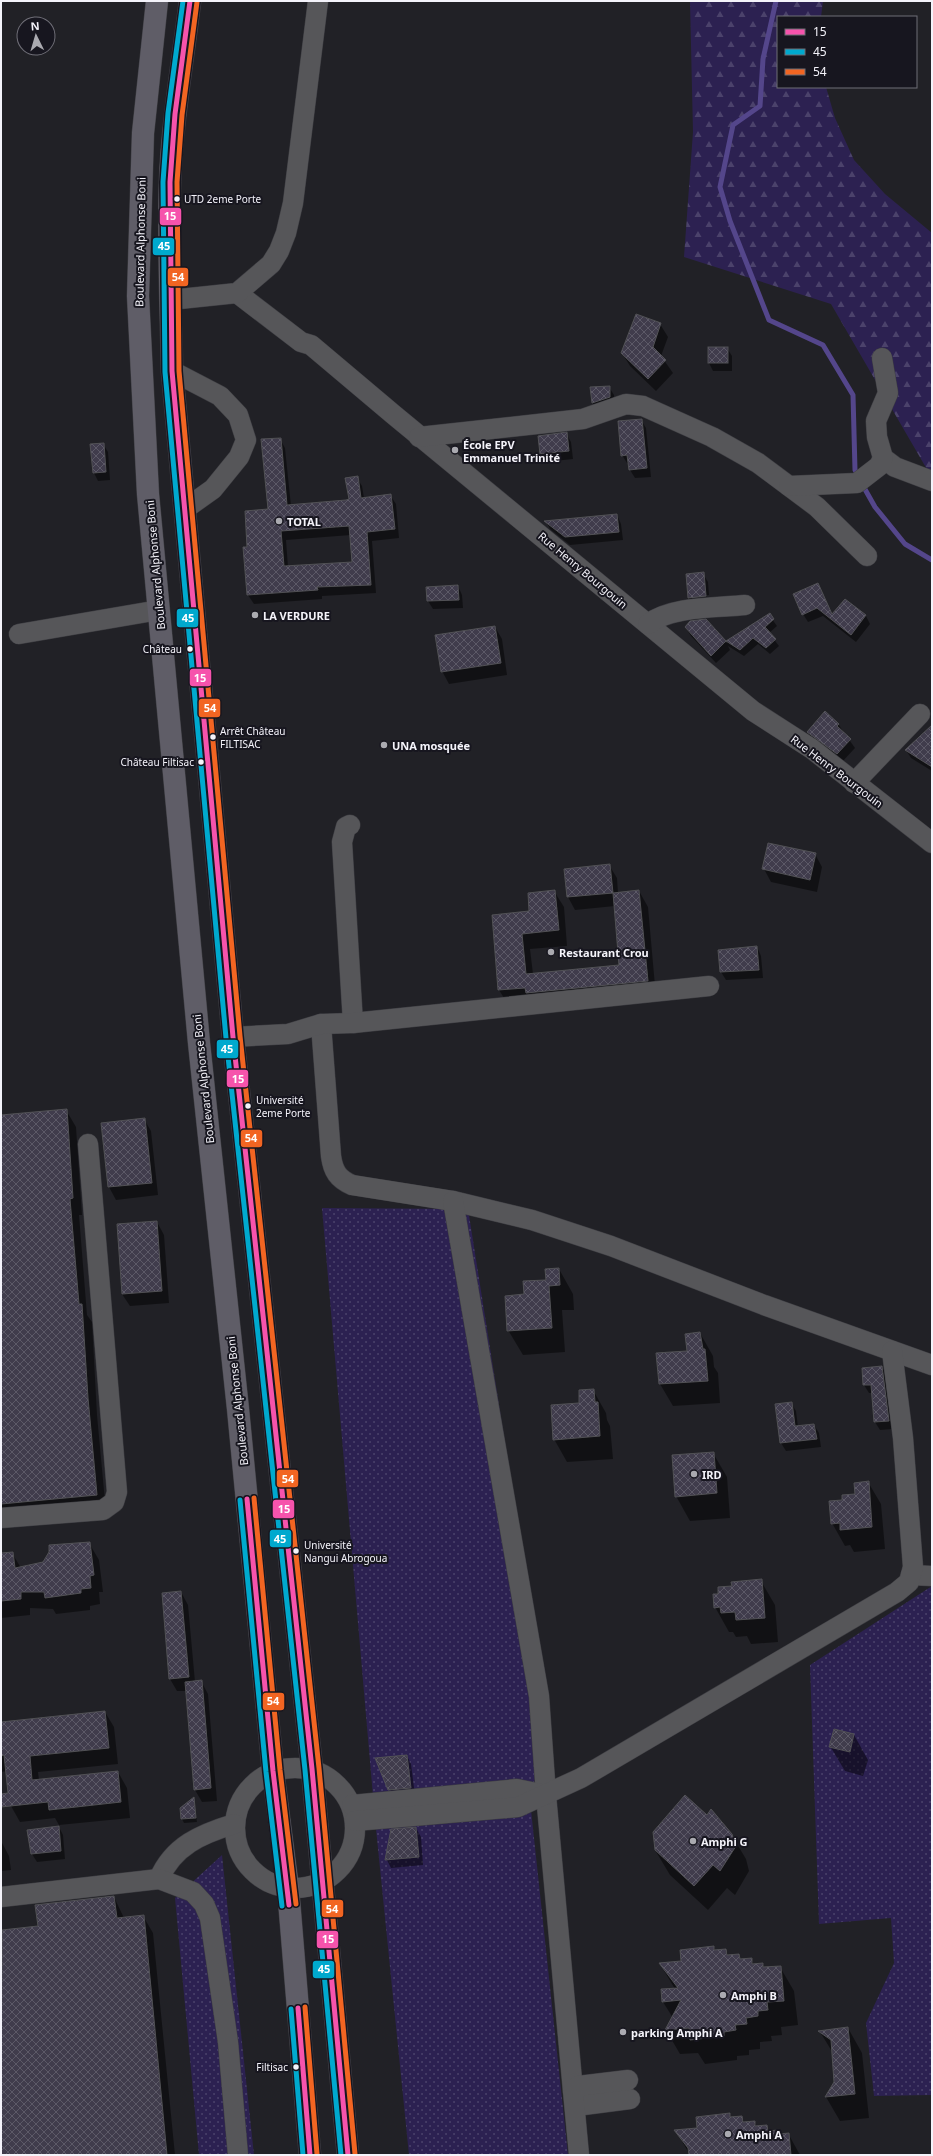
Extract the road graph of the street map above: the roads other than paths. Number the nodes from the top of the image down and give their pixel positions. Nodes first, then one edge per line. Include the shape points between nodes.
1 (157, 1) edge
2 (190, 1) edge
3 (318, 1) edge
4 (237, 293) junction
5 (170, 300) junction
6 (882, 358) dead end
7 (172, 371) junction
8 (419, 437) junction
9 (881, 462) junction
10 (932, 481) edge
11 (789, 486) junction
12 (185, 509) junction
13 (867, 556) dead end
14 (745, 604) dead end
15 (159, 610) junction
16 (648, 624) junction
17 (19, 634) dead end
18 (920, 714) dead end
19 (854, 783) junction
20 (350, 825) dead end
21 (932, 843) edge
22 (709, 986) dead end
23 (353, 1023) junction
24 (321, 1024) junction
25 (234, 1037) junction
26 (88, 1144) dead end
27 (453, 1201) junction
28 (892, 1351) junction
29 (932, 1365) edge
30 (1, 1518) edge
31 (911, 1575) junction
32 (932, 1576) edge
33 (312, 1769) junction
34 (273, 1771) junction
35 (546, 1795) junction
36 (354, 1813) junction
37 (234, 1824) junction
38 (159, 1879) junction
39 (321, 1883) junction
40 (288, 1888) junction
41 (1, 1897) edge
42 (628, 2080) dead end
43 (575, 2098) junction
44 (630, 2099) dead end
45 (238, 2155) edge
46 (310, 2155) edge
47 (348, 2155) edge
48 (579, 2155) edge

1 - 15 main road, Boulevard Alphonse Boni via 143,133 138,296 148,494
2 - 5 main road via 170,181
3 - 4 street via 293,203 286,233 270,264
4 - 5 street
4 - 8 street, Rue Henry Bourgouin via 301,342 311,345
5 - 7 main road
6 - 9 street via 888,392 876,421
7 - 12 main road
7 - 12 street via 220,396 238,415 246,440 239,457 213,489
8 - 11 street via 583,419 626,404 643,406 712,437 758,463
8 - 16 street, Rue Henry Bourgouin
9 - 10 street
9 - 11 street via 857,483
11 - 13 street via 818,507
12 - 25 main road
14 - 16 street via 657,616
15 - 17 street
15 - 34 main road, Boulevard Alphonse Boni via 200,1051
16 - 19 street, Rue Henry Bourgouin via 754,711 812,749
18 - 19 street
19 - 21 street, Rue Henry Bourgouin
20 - 23 street via 346,827 342,842
22 - 23 street
23 - 24 street
24 - 25 street via 288,1034
24 - 27 street via 331,1156 336,1174 352,1185
25 - 33 main road
26 - 30 street via 117,1492 114,1502 103,1510
27 - 28 street via 532,1220 611,1246
27 - 35 street via 539,1696
28 - 29 street
28 - 31 street via 903,1438 913,1567
31 - 32 street
31 - 35 street via 909,1582 897,1592 581,1778
33 - 34 street via 292,1767
33 - 36 street via 342,1789
33 - 39 main road
34 - 37 street via 253,1783 240,1802
34 - 40 main road, Boulevard Alphonse Boni
35 - 36 street via 518,1807
35 - 43 street
36 - 39 street via 355,1842 348,1859 336,1873
37 - 38 street via 192,1840 178,1850 165,1866
37 - 40 street via 237,1846 248,1866 266,1881
38 - 41 street
38 - 45 street via 193,1892 204,1904 210,1918 228,2042
39 - 40 street via 305,1888
39 - 47 main road
40 - 46 main road, Boulevard Alphonse Boni
42 - 43 street via 578,2086
43 - 44 street
43 - 48 street

